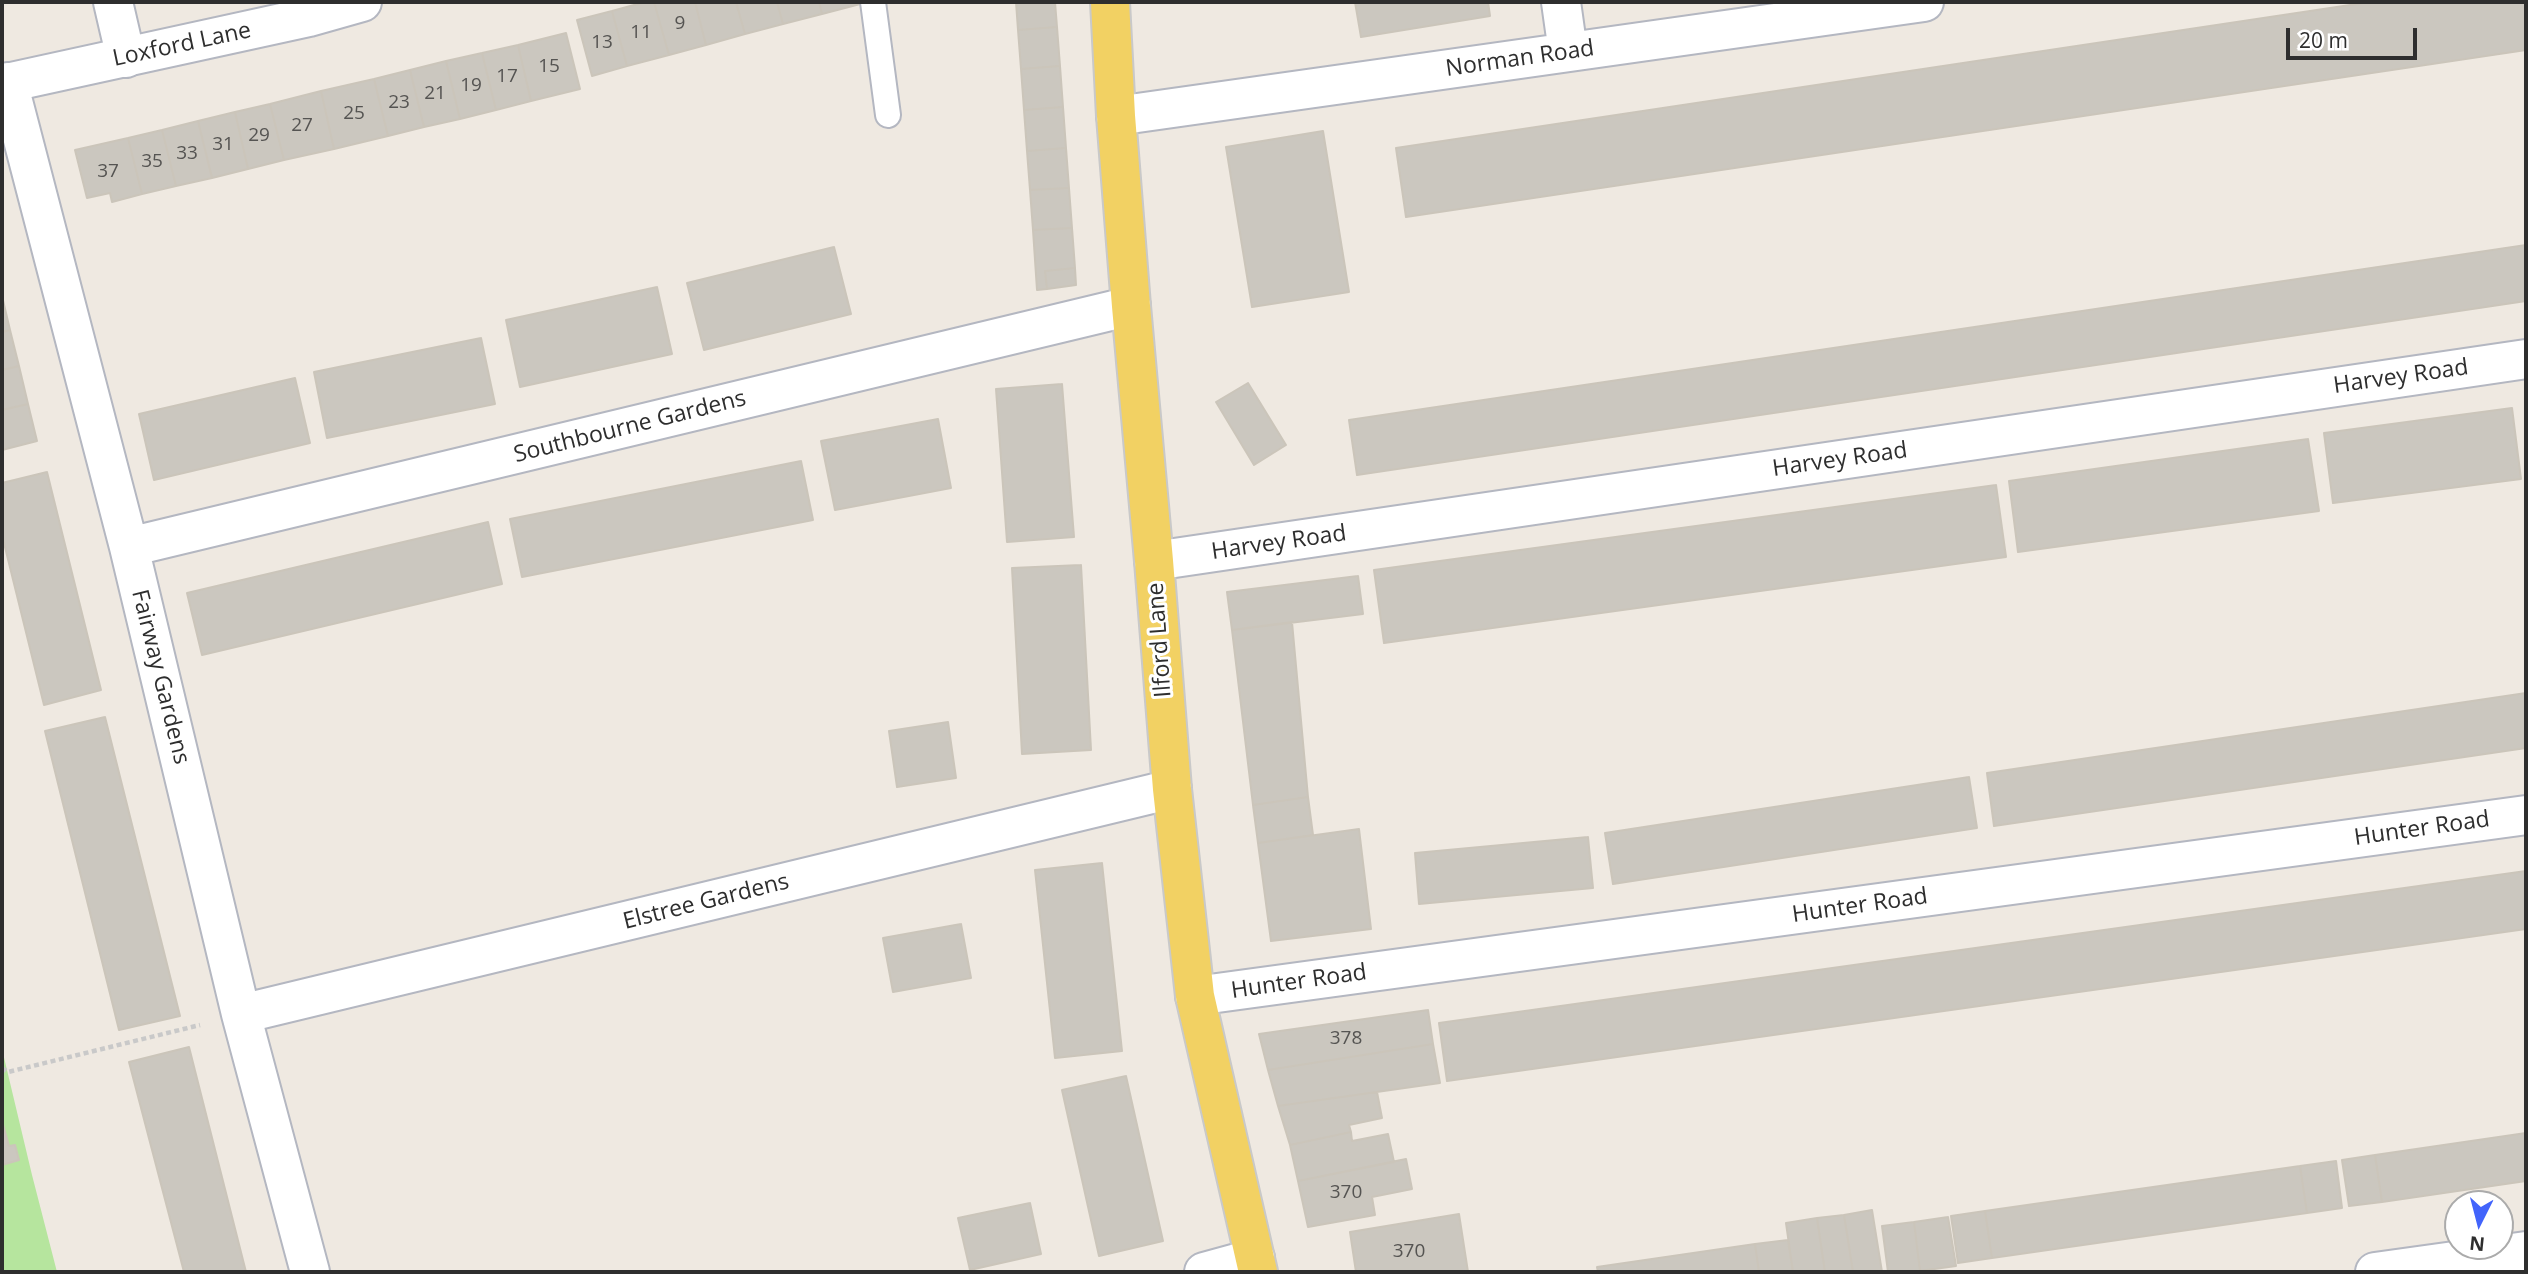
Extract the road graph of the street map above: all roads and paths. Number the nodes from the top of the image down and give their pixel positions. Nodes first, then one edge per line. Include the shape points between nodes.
1 (113, 2) edge
2 (362, 2) edge
3 (873, 2) edge
4 (1110, 2) edge
5 (1560, 2) edge
6 (1924, 2) edge
7 (1568, 52) junction
8 (126, 58) junction
9 (5, 83) edge
10 (888, 115) dead end
11 (1116, 116) junction
12 (1131, 306) junction
13 (2526, 359) edge
14 (129, 547) junction
15 (1154, 561) junction
16 (1172, 789) junction
17 (2526, 815) edge
18 (1195, 996) junction
19 (241, 1014) junction
20 (2, 1069) edge
21 (2526, 1251) edge
22 (1257, 1265) edge
23 (310, 1272) edge
24 (1204, 1272) edge
25 (2375, 1272) edge

1 - 8 street
2 - 8 street, Loxford Lane
3 - 10 lane
4 - 11 main road, Ilford Lane
5 - 7 street
6 - 7 street, Norman Road
7 - 11 street, Norman Road
8 - 9 street, Loxford Lane
9 - 14 street, Fairway Gardens
11 - 12 main road, Ilford Lane
12 - 14 street, Southbourne Gardens
12 - 15 main road, Ilford Lane
13 - 15 street, Harvey Road
14 - 19 street, Fairway Gardens
15 - 16 main road, Ilford Lane
16 - 18 main road, Ilford Lane
16 - 19 street, Elstree Gardens
17 - 18 street, Hunter Road
18 - 22 main road, Ilford Lane
19 - 20 path via 8,1072
19 - 23 street, Fairway Gardens
21 - 25 street
22 - 24 street

